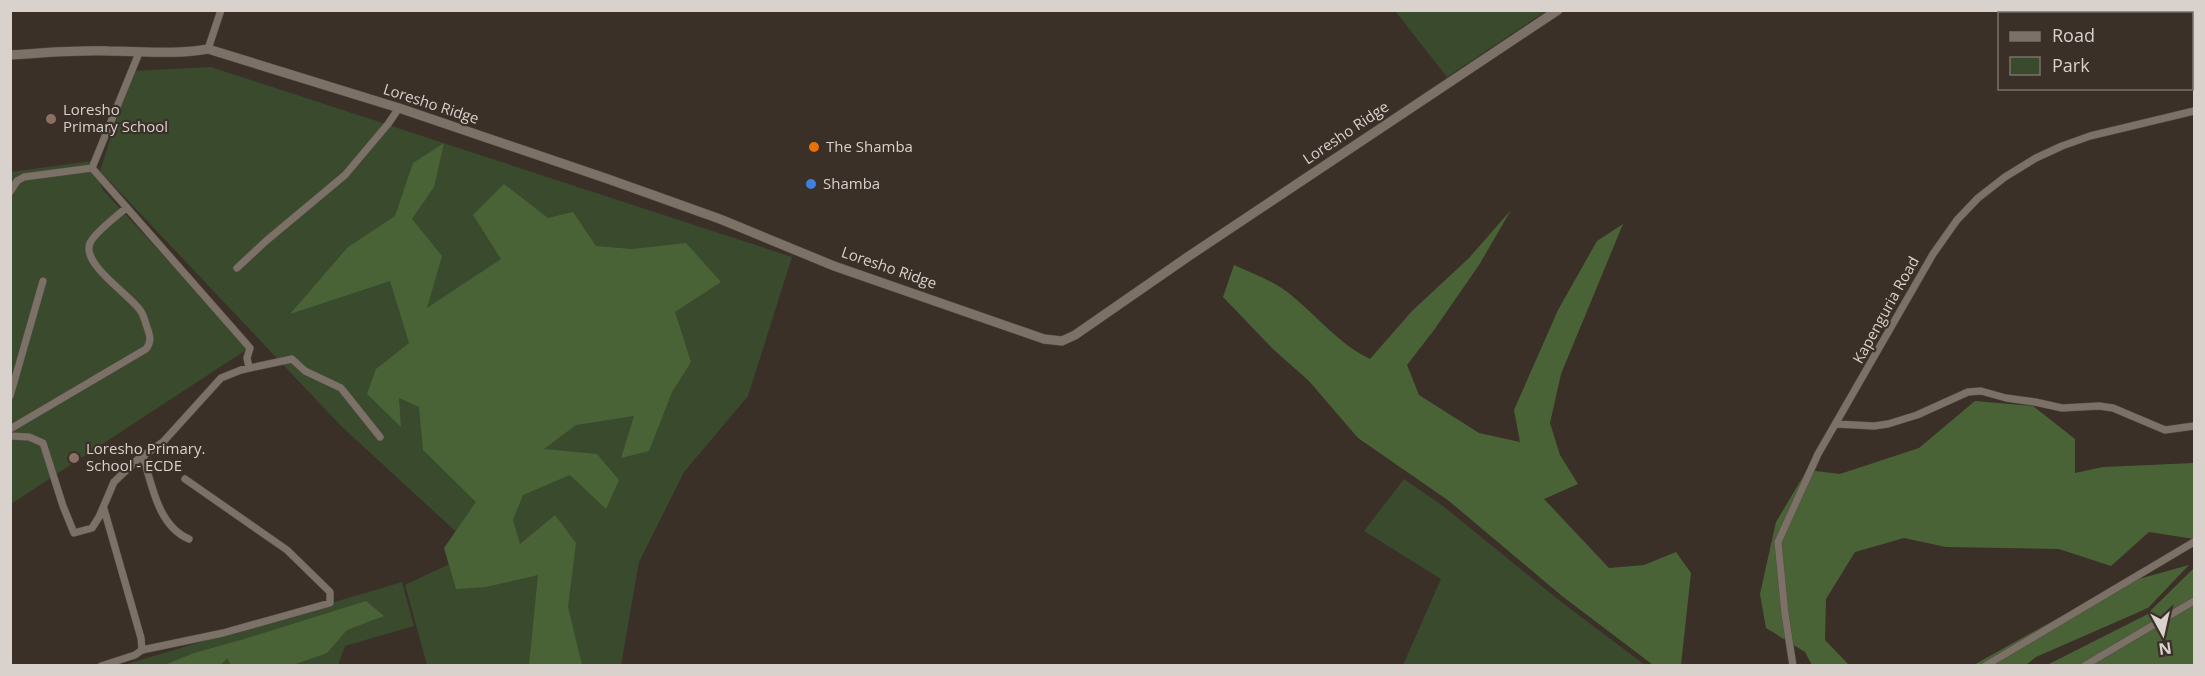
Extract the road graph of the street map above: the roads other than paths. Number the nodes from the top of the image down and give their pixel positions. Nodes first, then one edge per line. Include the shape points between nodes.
1 (221, 10) edge
2 (1558, 10) edge
3 (208, 49) junction
4 (139, 53) junction
5 (10, 55) edge
6 (399, 108) junction
7 (2194, 111) edge
8 (92, 168) junction
9 (10, 192) edge
10 (126, 208) junction
11 (237, 268) dead end
12 (43, 281) dead end
13 (249, 368) junction
14 (10, 396) edge
15 (1836, 424) junction
16 (2194, 426) edge
17 (10, 429) edge
18 (10, 436) edge
19 (380, 437) dead end
20 (144, 456) junction
21 (185, 479) dead end
22 (104, 509) junction
23 (189, 539) dead end
24 (2194, 542) edge
25 (2194, 601) edge
26 (142, 650) junction
27 (101, 666) edge
28 (1793, 666) edge
29 (1985, 666) edge
30 (2084, 666) edge

1 - 3 street
2 - 6 street, Loresho Ridge via 1075,335 1062,340 1044,339 834,266 714,217
3 - 4 street, Loresho Ridge
3 - 6 street, Loresho Ridge
4 - 5 street, Loresho Ridge via 90,50
4 - 8 street
6 - 11 street via 345,175
7 - 15 street, Kapenguria Road via 2062,146 2028,163 1978,198 1933,254
8 - 9 street via 24,177
8 - 10 street
10 - 13 street via 250,348
10 - 17 street via 91,241 88,251 97,268 141,311 150,343 146,349
12 - 14 street
13 - 19 street via 292,359 305,371 341,388
13 - 20 street via 221,378 164,442
15 - 16 street via 1888,424 1968,392 1981,391 2062,408 2113,408 2165,430
15 - 28 street, Kapenguria Road via 1778,542
18 - 22 street via 43,443 74,533 92,528
20 - 22 street via 114,482
20 - 23 street via 155,497 169,526
21 - 26 street via 287,550 330,592 330,603 223,633
22 - 26 street
24 - 29 street
25 - 30 street
26 - 27 street

